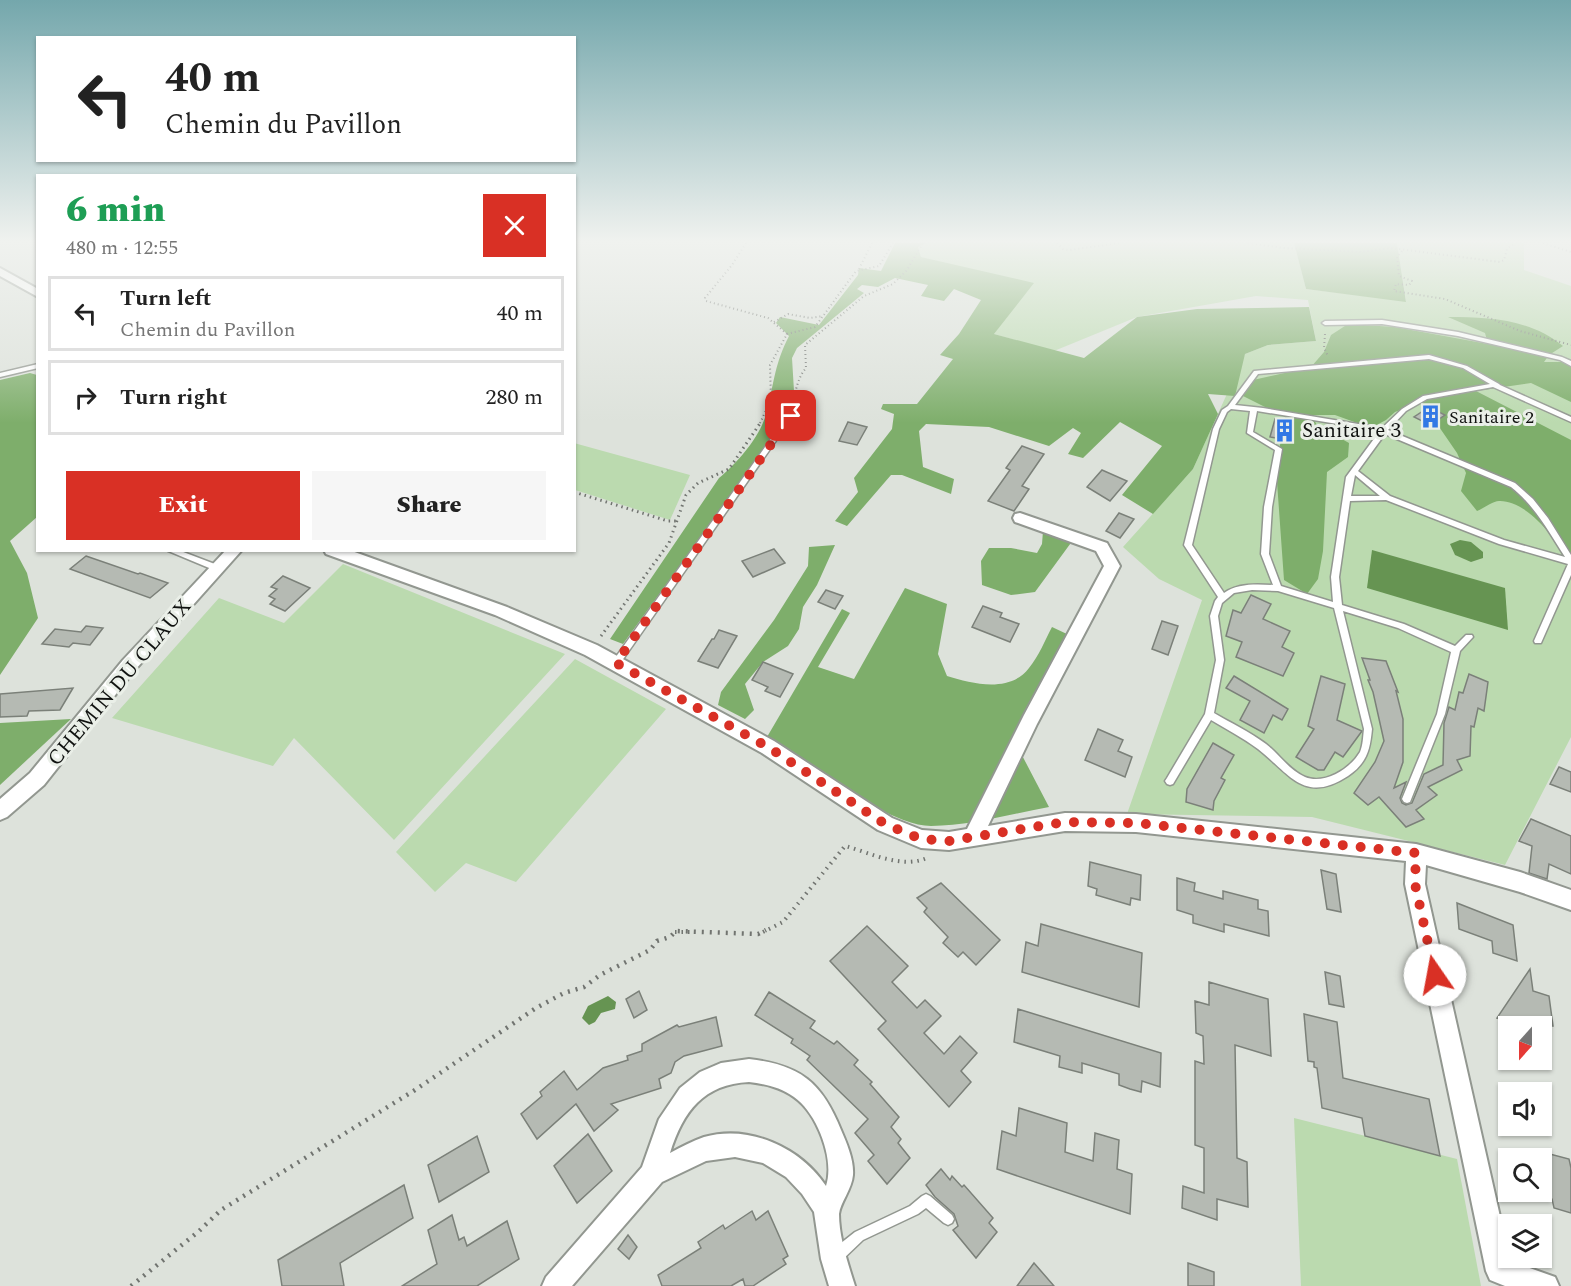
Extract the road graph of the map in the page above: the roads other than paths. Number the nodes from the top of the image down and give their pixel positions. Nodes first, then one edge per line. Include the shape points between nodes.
1 (1325, 323) road end
2 (1571, 364) edge
3 (36, 366) edge
4 (0, 375) edge
5 (1503, 388) junction
6 (1230, 407) junction
7 (1254, 409) junction
8 (1571, 420) edge
9 (1384, 430) junction
10 (777, 435) road end
11 (1354, 471) junction
12 (1387, 498) junction
13 (1346, 499) junction
14 (1020, 518) dead end
15 (174, 552) edge
16 (233, 552) edge
17 (337, 552) edge
18 (1571, 563) edge
19 (217, 568) junction
20 (1278, 588) junction
21 (1223, 598) junction
22 (1338, 608) junction
23 (1469, 637) dead end
24 (1539, 641) dead end
25 (1456, 650) junction
26 (616, 663) junction
27 (1209, 715) junction
28 (1170, 782) dead end
29 (1407, 799) dead end
30 (0, 811) edge
31 (973, 837) junction
32 (1416, 853) junction
33 (1571, 900) edge
34 (653, 1173) junction
35 (826, 1208) junction
36 (948, 1219) dead end
37 (834, 1259) junction
38 (555, 1286) edge
39 (842, 1286) edge
40 (1546, 1286) edge

1 - 2 lane via 1382,322 1447,332
3 - 4 lane
5 - 6 lane via 1465,367 1429,357 1256,372
5 - 8 lane
5 - 9 lane via 1494,385 1425,397 1404,410
6 - 7 lane
6 - 21 lane via 1216,429 1188,545
7 - 9 lane
7 - 20 lane via 1250,434 1279,449 1268,507 1265,554
9 - 11 lane
9 - 18 lane via 1524,492
10 - 26 lane
11 - 12 lane
11 - 13 lane
12 - 13 lane
12 - 18 lane via 1502,542
13 - 22 lane via 1335,577
14 - 31 street via 1102,547 1112,566
15 - 19 lane
16 - 19 street, CHEMIN DU CLAUX
17 - 26 street via 501,611
18 - 24 lane
19 - 30 street, CHEMIN DU CLAUX via 129,665 37,779
20 - 21 lane via 1252,587 1232,591
20 - 22 lane
21 - 27 lane via 1214,616 1220,660
22 - 25 lane via 1401,626
22 - 27 lane via 1368,729 1366,748 1359,761 1342,775 1309,783 1258,744
23 - 25 lane
25 - 29 lane via 1442,714
26 - 31 street via 768,747 885,824 921,839 949,841
27 - 28 lane
31 - 32 street via 1065,822 1136,823
32 - 33 street
32 - 40 street via 1415,884 1499,1271
34 - 35 street via 705,1149 735,1145 767,1152 795,1168
34 - 35 street via 657,1150 671,1120 696,1088 722,1075 748,1069 779,1077 804,1090 817,1106 842,1165 838,1194
34 - 38 street
35 - 37 street
36 - 37 lane via 926,1200 914,1210 859,1236
37 - 39 street

